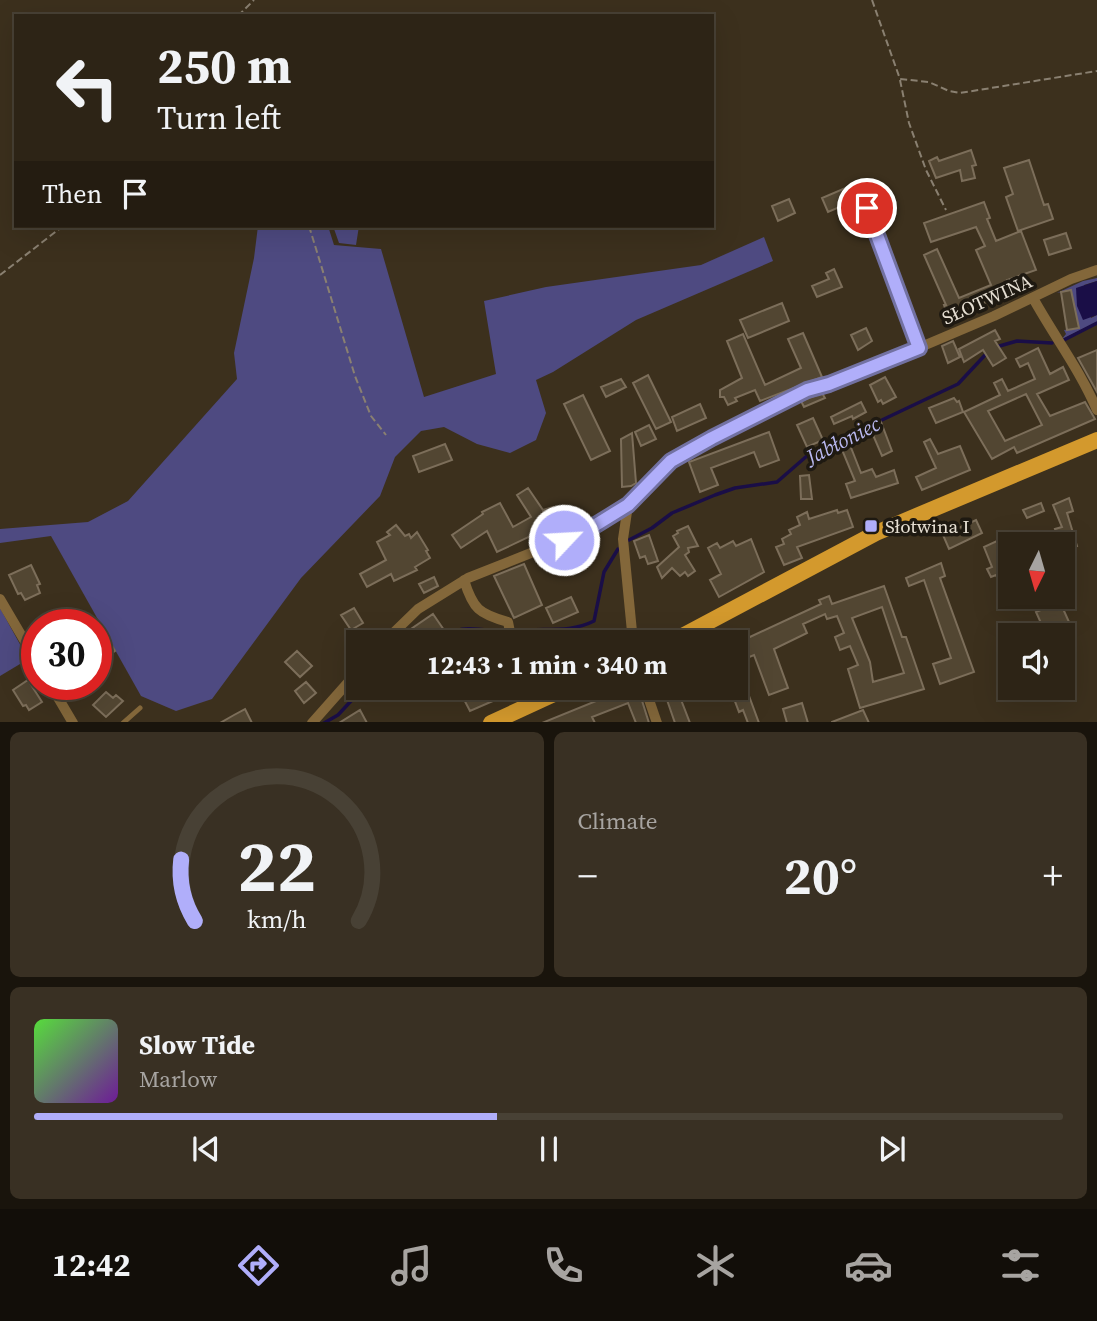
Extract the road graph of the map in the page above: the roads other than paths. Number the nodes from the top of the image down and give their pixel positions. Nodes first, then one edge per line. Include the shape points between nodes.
1 (867, 208) dead end
2 (1097, 270) edge
3 (1033, 298) junction
4 (919, 348) junction
5 (1097, 410) edge
6 (1097, 440) edge
7 (628, 505) junction
8 (464, 580) junction
9 (0, 599) edge
10 (396, 630) edge
11 (510, 630) edge
12 (632, 630) edge
13 (694, 630) edge
14 (21, 635) edge
15 (346, 685) edge
16 (59, 700) edge
17 (525, 700) edge
18 (540, 700) edge
19 (649, 700) edge
20 (527, 706) junction
21 (140, 708) dead end
22 (72, 722) edge
23 (124, 722) edge
24 (313, 722) edge
25 (493, 722) edge
26 (657, 722) edge

1 - 4 lane
2 - 3 street, SŁOTWINA
3 - 4 street, SŁOTWINA
3 - 5 street
4 - 7 street, SŁOTWINA via 807,390 712,438 671,461
6 - 13 main road via 876,533
7 - 8 street, SŁOTWINA via 586,531
7 - 12 street via 623,539
8 - 10 street, SŁOTWINA via 418,609
8 - 11 street via 480,612 508,622
9 - 14 street
15 - 24 street
16 - 22 street
17 - 20 street
18 - 20 main road
19 - 26 street
20 - 25 main road
21 - 23 lane

